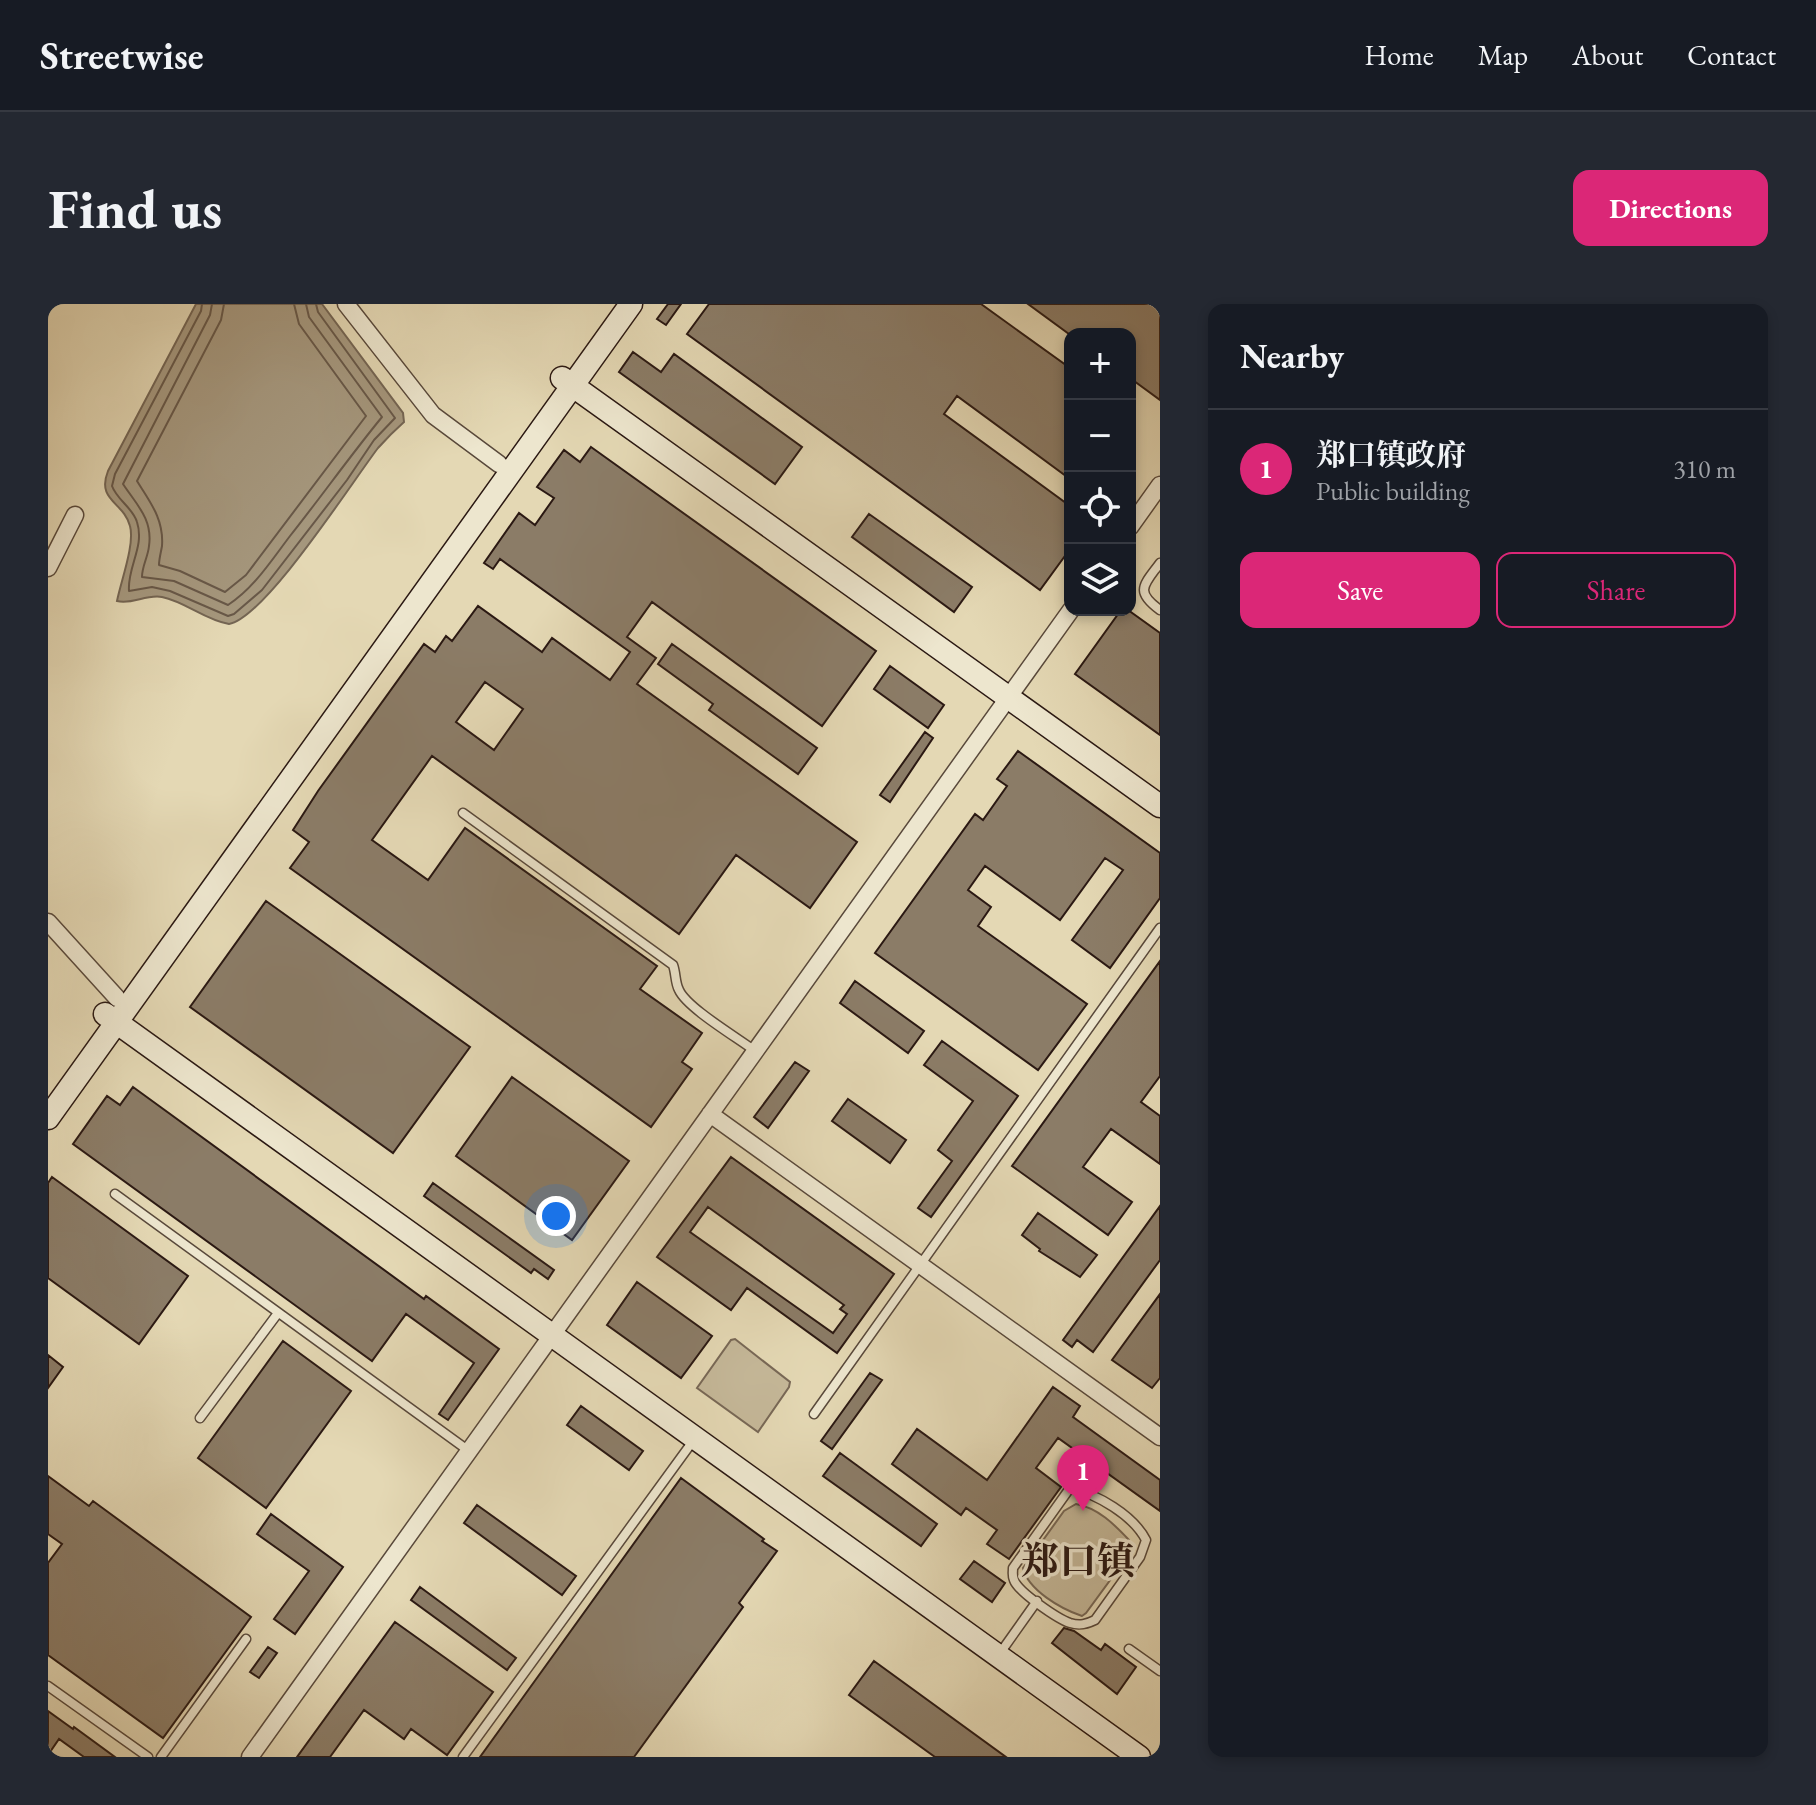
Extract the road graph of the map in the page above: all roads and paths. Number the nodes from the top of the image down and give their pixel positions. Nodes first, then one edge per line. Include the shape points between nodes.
1 (346, 304) edge
2 (614, 304) edge
3 (631, 304) edge
4 (567, 382) junction
5 (499, 464) junction
6 (1160, 485) edge
7 (75, 515) dead end
8 (1136, 519) edge
9 (1160, 563) edge
10 (48, 568) edge
11 (1160, 610) edge
12 (1067, 616) edge
13 (1008, 697) junction
14 (1160, 806) edge
15 (463, 813) dead end
16 (48, 922) edge
17 (1160, 928) edge
18 (113, 1012) junction
19 (755, 1051) junction
20 (48, 1095) edge
21 (710, 1114) junction
22 (48, 1118) edge
23 (115, 1194) dead end
24 (920, 1265) junction
25 (278, 1313) junction
26 (552, 1335) junction
27 (814, 1414) dead end
28 (200, 1418) dead end
29 (1160, 1437) edge
30 (695, 1438) junction
31 (469, 1451) junction
32 (1037, 1601) junction
33 (246, 1639) dead end
34 (1129, 1649) dead end
35 (998, 1656) junction
36 (1160, 1671) edge
37 (48, 1686) edge
38 (148, 1757) edge
39 (161, 1757) edge
40 (250, 1757) edge
41 (463, 1757) edge
42 (1139, 1757) edge

1 - 5 street via 433,415
2 - 4 street
3 - 4 street
4 - 5 street
4 - 13 street
4 - 18 street
5 - 18 street
6 - 8 street
7 - 10 street
9 - 11 lane via 1143,593
12 - 13 street
13 - 14 street
13 - 19 street
15 - 19 lane via 673,965 685,1000
16 - 18 street
17 - 24 lane
18 - 20 street
18 - 22 street
18 - 26 street
19 - 21 street
21 - 24 street
21 - 26 street
23 - 25 lane
24 - 27 lane
24 - 29 street
25 - 28 lane
25 - 31 lane
26 - 30 street
26 - 31 street
30 - 35 street
30 - 41 lane
31 - 40 street
32 - 32 lane via 1069,1623 1087,1625 1095,1620 1140,1557 1146,1540 1139,1527 1088,1492 1070,1488 1013,1568 1012,1578
32 - 35 lane
33 - 39 lane
34 - 36 lane
35 - 42 street
37 - 38 lane

